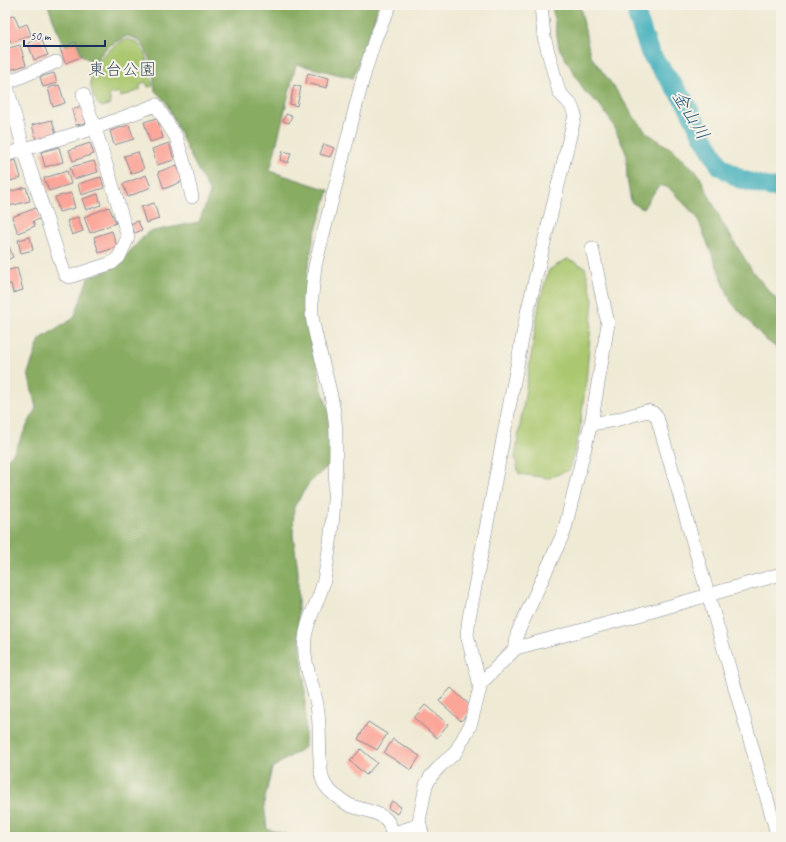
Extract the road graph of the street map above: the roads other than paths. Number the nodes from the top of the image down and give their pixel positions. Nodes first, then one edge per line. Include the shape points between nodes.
1 (390, 5) edge
2 (541, 5) edge
3 (56, 62) dead end
4 (6, 81) edge
5 (83, 94) dead end
6 (95, 128) junction
7 (24, 150) junction
8 (5, 155) edge
9 (192, 197) dead end
10 (592, 248) dead end
11 (591, 424) junction
12 (781, 574) edge
13 (709, 595) junction
14 (516, 648) junction
15 (480, 684) junction
16 (422, 831) edge
17 (391, 836) edge
18 (778, 837) edge

1 - 17 street via 375,39 363,78 315,266 312,290 313,322 336,422 336,438 328,562 320,594 307,626 305,652 317,705 324,783 350,805 379,814 387,821 392,831
2 - 15 street via 544,37 559,92 576,115 527,313 468,618 467,635
3 - 4 street
4 - 7 street
5 - 6 street
6 - 7 street
6 - 7 street via 128,237 119,257 112,263 69,277 65,275
6 - 9 street via 156,105 176,137 186,166
7 - 8 street
10 - 11 street via 608,324
11 - 13 street via 647,411 657,417
11 - 14 street via 564,532 516,634
12 - 13 street
13 - 14 street
13 - 18 street
14 - 15 street
15 - 16 street via 470,726 455,753 441,764 426,785 420,821
16 - 17 street

